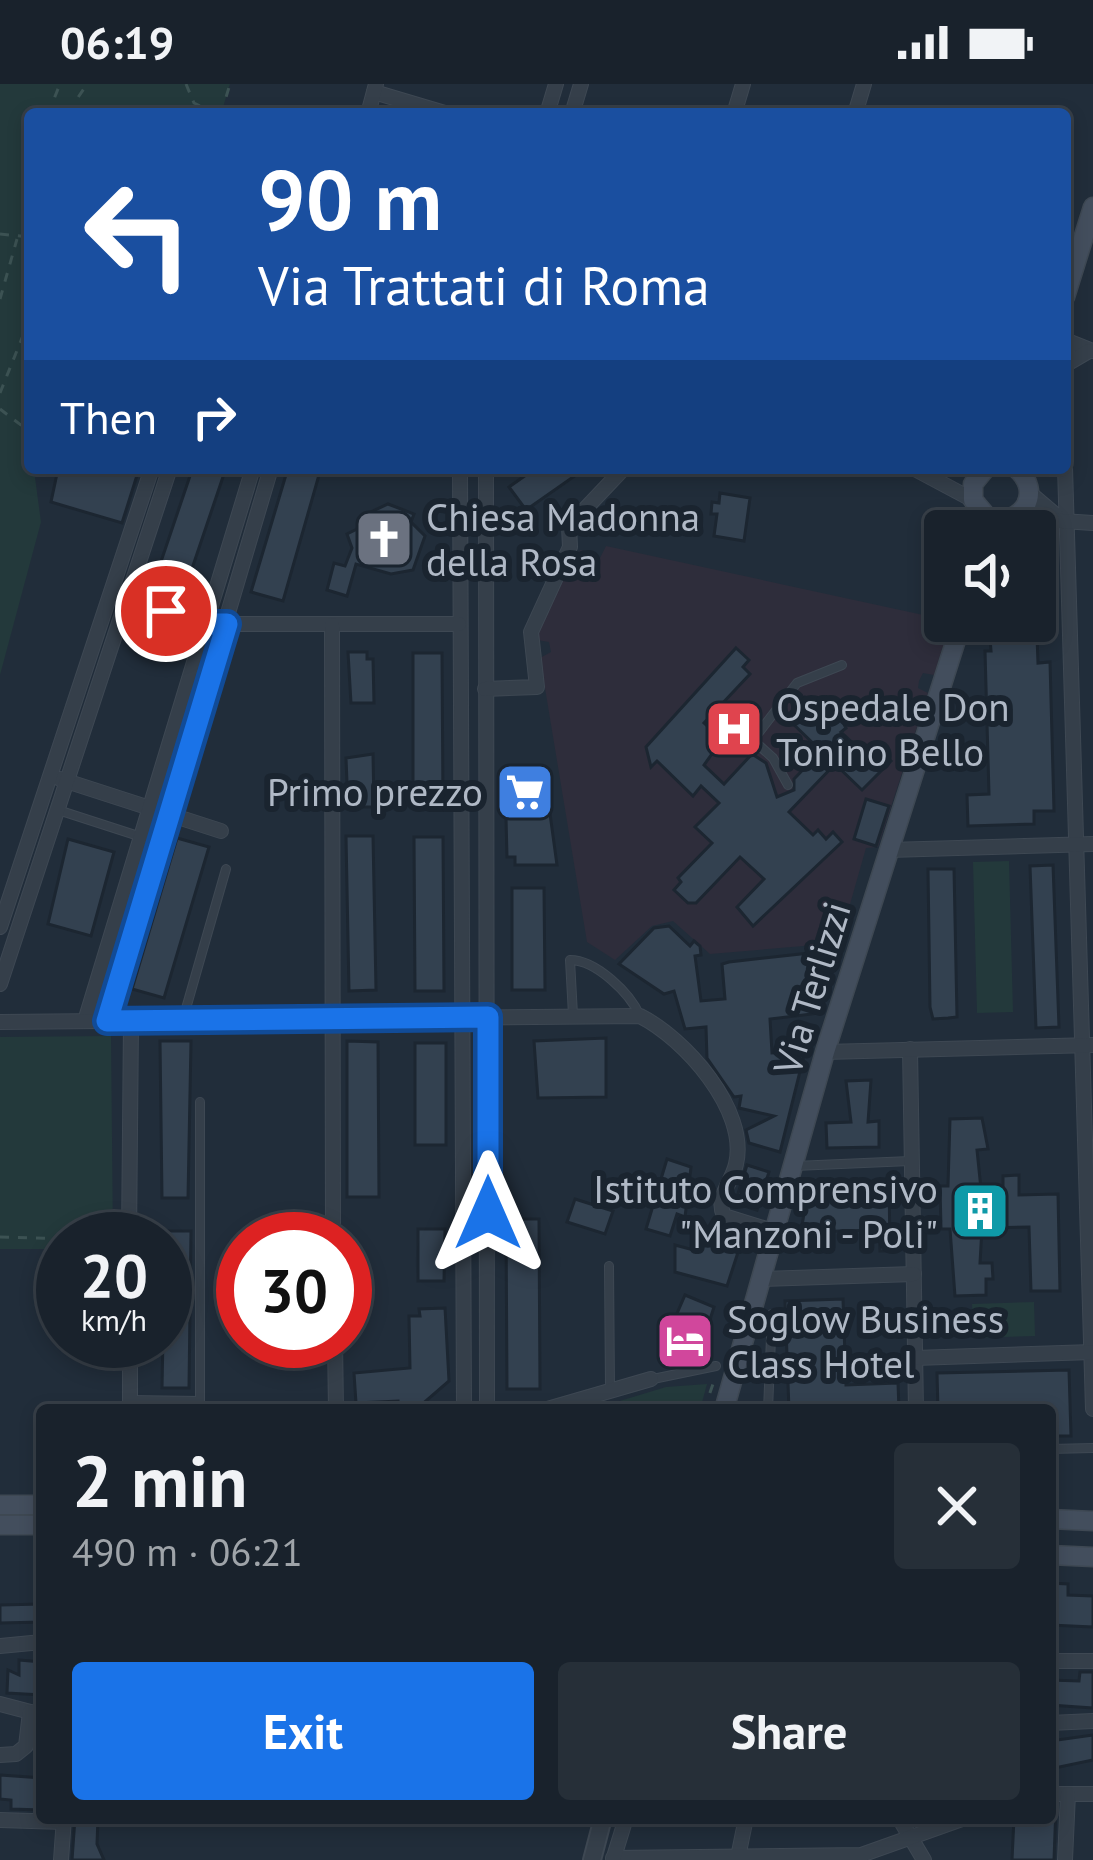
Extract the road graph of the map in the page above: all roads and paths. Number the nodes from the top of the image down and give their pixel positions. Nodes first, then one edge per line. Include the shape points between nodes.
1 (186, 84) edge
2 (581, 84) edge
3 (375, 88) edge
4 (205, 108) edge
5 (431, 108) edge
6 (562, 108) edge
7 (1093, 207) edge
8 (0, 234) edge
9 (24, 238) edge
10 (17, 239) junction
11 (1071, 278) edge
12 (0, 299) edge
13 (24, 333) edge
14 (0, 393) edge
15 (0, 409) edge
16 (24, 427) edge
17 (150, 474) edge
18 (168, 474) edge
19 (251, 474) edge
20 (269, 474) edge
21 (460, 474) edge
22 (486, 474) edge
23 (618, 474) edge
24 (922, 474) edge
25 (976, 474) edge
26 (1021, 474) edge
27 (1065, 474) edge
28 (1030, 493) junction
29 (973, 510) edge
30 (979, 510) edge
31 (1018, 510) edge
32 (1093, 523) edge
33 (1056, 524) edge
34 (1069, 524) junction
35 (109, 592) junction
36 (128, 598) junction
37 (205, 624) junction
38 (227, 624) junction
39 (459, 624) junction
40 (332, 626) junction
41 (955, 642) edge
42 (842, 664) dead end
43 (485, 697) junction
44 (460, 706) junction
45 (50, 776) junction
46 (67, 782) junction
47 (788, 785) dead end
48 (149, 808) junction
49 (58, 810) junction
50 (170, 815) junction
51 (460, 823) junction
52 (484, 823) junction
53 (221, 831) dead end
54 (141, 837) junction
55 (161, 843) junction
56 (1085, 844) edge
57 (890, 850) junction
58 (226, 869) dead end
59 (0, 927) edge
60 (0, 984) edge
61 (573, 1015) junction
62 (640, 1016) junction
63 (488, 1017) junction
64 (460, 1018) junction
65 (330, 1019) junction
66 (85, 1021) junction
67 (107, 1021) junction
68 (131, 1021) junction
69 (182, 1021) junction
70 (0, 1022) edge
71 (1088, 1045) edge
72 (910, 1049) junction
73 (825, 1052) junction
74 (200, 1102) dead end
75 (912, 1161) junction
76 (795, 1166) junction
77 (129, 1212) edge
78 (333, 1212) edge
79 (460, 1213) junction
80 (488, 1213) junction
81 (776, 1232) junction
82 (0, 1237) edge
83 (36, 1238) edge
84 (609, 1266) dead end
85 (914, 1274) junction
86 (762, 1279) junction
87 (772, 1314) dead end
88 (1092, 1352) edge
89 (915, 1358) junction
90 (716, 1366) joint
91 (770, 1366) junction
92 (130, 1368) edge
93 (334, 1368) edge
94 (736, 1368) junction
95 (651, 1379) joint
96 (610, 1391) junction
97 (130, 1404) edge
98 (200, 1404) edge
99 (335, 1404) edge
100 (464, 1404) edge
101 (486, 1404) edge
102 (576, 1404) edge
103 (706, 1404) edge
104 (717, 1404) edge
105 (730, 1404) edge
106 (768, 1404) edge
107 (916, 1404) edge
108 (1093, 1409) edge
109 (1093, 1448) edge
110 (1056, 1449) edge
111 (0, 1505) edge
112 (36, 1505) edge
113 (1056, 1519) edge
114 (1093, 1521) edge
115 (0, 1525) edge
116 (36, 1525) edge
117 (1056, 1555) edge
118 (1093, 1557) edge
119 (36, 1643) edge
120 (0, 1646) edge
121 (1056, 1661) edge
122 (1093, 1661) edge
123 (0, 1704) edge
124 (36, 1713) edge
125 (1093, 1721) edge
126 (1056, 1723) edge
127 (0, 1755) edge
128 (1056, 1794) edge
129 (1068, 1794) junction
130 (1093, 1794) edge
131 (0, 1820) edge
132 (36, 1820) edge
133 (63, 1824) edge
134 (601, 1824) edge
135 (624, 1824) edge
136 (745, 1824) edge
137 (903, 1824) edge
138 (944, 1824) edge
139 (910, 1835) junction
140 (738, 1857) junction
141 (613, 1859) edge
142 (62, 1860) edge
143 (592, 1860) edge
144 (924, 1860) edge
145 (1065, 1860) edge

1 - 4 path
2 - 6 street
3 - 5 street
7 - 11 main road
8 - 10 path
9 - 10 path
10 - 12 path
13 - 14 path
15 - 16 path
17 - 35 street
18 - 36 street
19 - 37 street
20 - 38 street
21 - 39 street
22 - 43 street
23 - 43 street via 569,526 570,547 530,632 537,687
24 - 29 street
25 - 30 main road
26 - 28 main road
27 - 34 street
28 - 31 main road
28 - 34 street
32 - 34 street
33 - 34 street
34 - 56 street
35 - 36 street
35 - 45 street
36 - 37 street
36 - 46 street
37 - 38 street
37 - 48 street
38 - 40 street
38 - 50 street
39 - 40 street
39 - 44 street
40 - 65 street
41 - 57 main road, Via Terlizzi
42 - 47 lane via 797,683 753,740
43 - 44 street
43 - 52 street
44 - 51 street
45 - 46 street
45 - 59 street
46 - 48 street
46 - 49 street
48 - 50 street
48 - 54 street
49 - 54 lane
49 - 60 street
50 - 53 street
50 - 55 street
51 - 52 street
51 - 64 street
52 - 63 street
54 - 55 lane
54 - 66 street
55 - 67 street
56 - 57 street
56 - 71 street
57 - 73 main road, Via Terlizzi
58 - 69 lane
61 - 62 street
61 - 62 lane via 570,960 581,960 632,997
61 - 63 street
62 - 81 street via 690,1052 723,1099 738,1153 722,1196 724,1216
63 - 64 street
63 - 80 street
64 - 65 street
64 - 79 street
65 - 69 street
65 - 78 street
66 - 67 street
66 - 70 street
67 - 68 street
68 - 69 street
68 - 77 street
71 - 72 street
71 - 88 street
72 - 73 street
72 - 75 street
73 - 76 main road, Via Terlizzi
74 - 98 lane
75 - 76 lane
75 - 85 street
76 - 81 main road, Via Terlizzi
79 - 80 street
79 - 100 street
80 - 101 street
81 - 86 main road, Via Terlizzi
82 - 83 path
84 - 96 lane
85 - 86 street
85 - 89 street
86 - 94 main road, Via Terlizzi
87 - 91 lane
88 - 89 street
88 - 108 street
89 - 107 street
90 - 95 lane
90 - 103 path
91 - 94 lane
91 - 106 lane
92 - 97 street
93 - 99 street
94 - 104 main road, Via Terlizzi
94 - 105 main road, Via Terlizzi
95 - 96 street
96 - 102 street
109 - 110 lane
111 - 112 main road
113 - 114 main road
115 - 116 main road
117 - 118 main road
119 - 120 street
121 - 122 street
123 - 124 street
124 - 127 street via 26,1746
125 - 126 street
128 - 129 street
129 - 130 street
129 - 145 street
131 - 132 street
133 - 142 street
134 - 143 street
135 - 141 street
136 - 140 street
137 - 139 street
138 - 139 street
139 - 140 street via 861,1855
139 - 144 street
140 - 141 street

